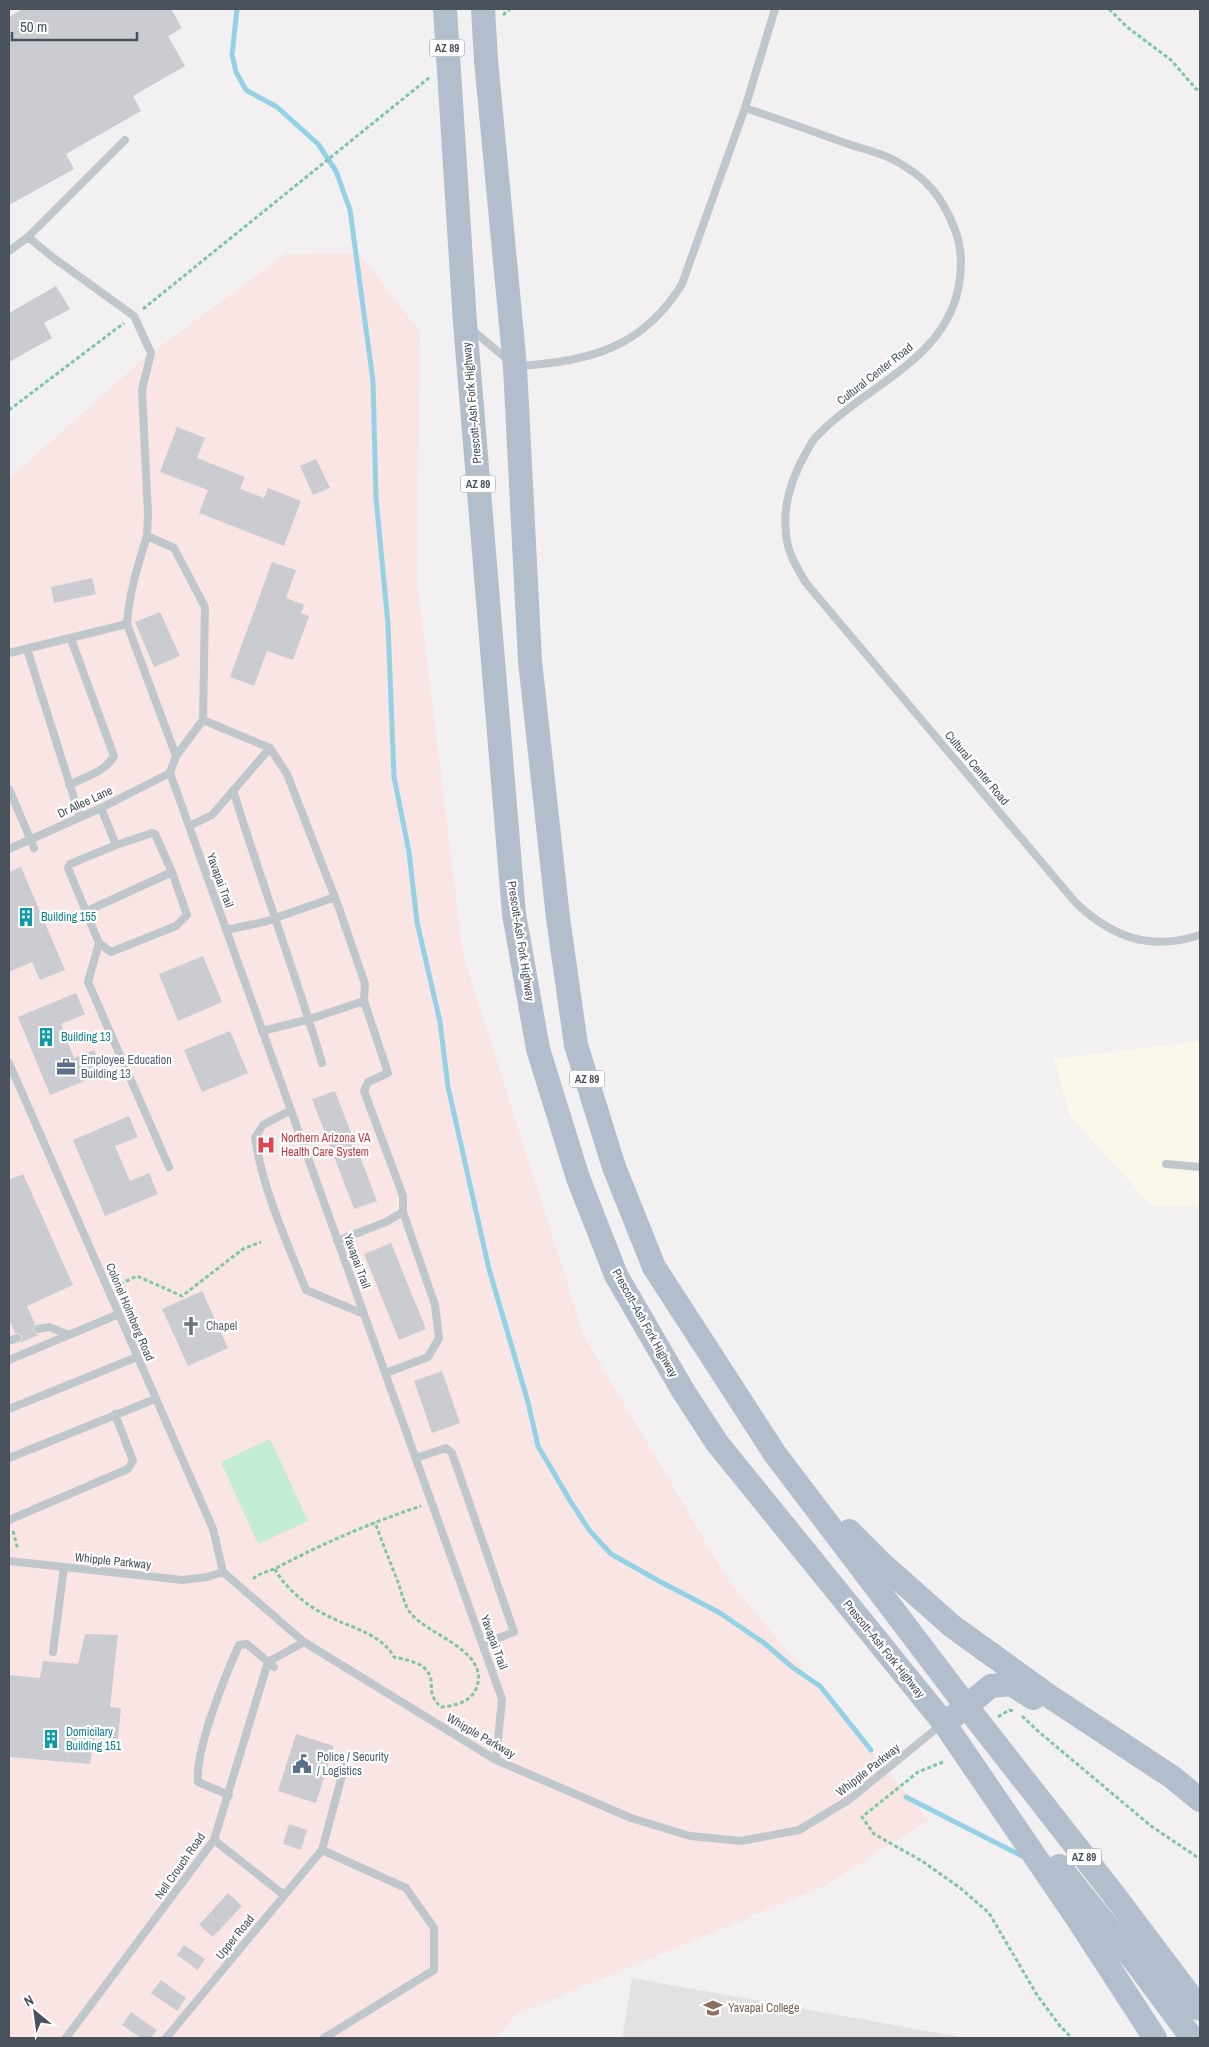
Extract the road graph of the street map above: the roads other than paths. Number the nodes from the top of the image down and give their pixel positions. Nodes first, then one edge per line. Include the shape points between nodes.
1 (445, 9) edge
2 (483, 9) edge
3 (775, 9) edge
4 (745, 108) junction
5 (125, 140) dead end
6 (28, 237) junction
7 (9, 251) edge
8 (465, 323) junction
9 (515, 366) junction
10 (147, 536) junction
11 (127, 624) junction
12 (71, 639) junction
13 (27, 649) junction
14 (9, 653) edge
15 (203, 720) junction
16 (270, 748) junction
17 (176, 756) junction
18 (170, 773) junction
19 (69, 785) junction
20 (9, 789) edge
21 (233, 790) junction
22 (101, 808) junction
23 (80, 818) junction
24 (189, 826) junction
25 (30, 840) junction
26 (116, 845) junction
27 (34, 848) dead end
28 (9, 849) edge
29 (172, 872) junction
30 (335, 897) junction
31 (85, 912) junction
32 (276, 918) junction
33 (226, 930) junction
34 (1200, 935) edge
35 (99, 943) junction
36 (364, 1001) junction
37 (310, 1019) junction
38 (262, 1031) junction
39 (322, 1062) dead end
40 (9, 1064) edge
41 (291, 1110) junction
42 (1166, 1164) dead end
43 (169, 1167) dead end
44 (1200, 1167) edge
45 (403, 1212) junction
46 (337, 1241) junction
47 (119, 1314) junction
48 (364, 1314) junction
49 (38, 1329) dead end
50 (69, 1335) junction
51 (17, 1338) dead end
52 (9, 1341) edge
53 (137, 1357) junction
54 (9, 1360) edge
55 (386, 1373) junction
56 (155, 1399) junction
57 (9, 1409) edge
58 (115, 1414) junction
59 (775, 1454) junction
60 (9, 1458) edge
61 (416, 1458) junction
62 (9, 1520) edge
63 (9, 1561) edge
64 (64, 1567) junction
65 (224, 1572) junction
66 (304, 1642) junction
67 (483, 1644) junction
68 (53, 1652) dead end
69 (271, 1664) junction
70 (967, 1707) junction
71 (944, 1723) junction
72 (347, 1757) dead end
73 (496, 1760) junction
74 (229, 1795) junction
75 (1200, 1800) edge
76 (214, 1840) junction
77 (322, 1850) junction
78 (284, 1895) junction
79 (1200, 2008) edge
80 (66, 2038) edge
81 (166, 2038) edge
82 (324, 2038) edge
83 (1155, 2038) edge
84 (1192, 2038) edge

1 - 8 main road, Prescott–Ash Fork Highway / AZ 89, bridge
2 - 9 main road, AZ 89, bridge
3 - 4 lane
4 - 9 lane via 682,284 659,315 628,339 595,354 559,364
4 - 34 lane, Cultural Center Road via 891,158 924,178 948,212 961,253 959,292 942,329 909,365 815,437 795,471 786,507 788,545 794,564 812,590 1090,916 1106,928 1138,940 1173,941
5 - 6 lane
6 - 7 lane
6 - 10 lane via 134,316 152,353 142,390
8 - 9 lane
8 - 71 main road, Prescott–Ash Fork Highway / AZ 89 via 514,914 538,1049 578,1178 616,1275 717,1443
9 - 59 main road, AZ 89 via 530,661 558,918 576,1045 614,1167 654,1267
10 - 11 lane via 130,594
10 - 15 lane via 174,548 205,607
11 - 12 lane
11 - 17 lane
12 - 13 lane
12 - 19 lane via 114,756 99,771
13 - 14 lane
13 - 19 lane
15 - 16 lane
15 - 17 lane
16 - 21 lane
16 - 30 lane via 287,774
17 - 18 lane
18 - 22 lane, Dr Allee Lane
18 - 24 lane, Yavapai Trail
19 - 23 lane
20 - 25 lane
21 - 24 lane via 212,815
21 - 32 lane
22 - 23 lane, Dr Allee Lane
22 - 26 lane
23 - 25 lane, Dr Allee Lane
24 - 33 lane, Yavapai Trail
25 - 27 lane
25 - 28 lane, Dr Allee Lane
26 - 29 lane via 152,833
26 - 31 lane via 70,864 68,868
29 - 31 lane
29 - 35 lane via 187,914 176,926 111,952
30 - 32 lane
30 - 36 lane via 365,984
31 - 35 lane
32 - 33 lane
32 - 37 lane
33 - 38 lane, Yavapai Trail
35 - 43 lane via 88,982
36 - 37 lane
36 - 45 lane via 388,1073 368,1082 364,1090 403,1196
37 - 38 lane
37 - 39 lane
38 - 41 lane, Yavapai Trail
40 - 47 lane, Colonel Holmberg Road
41 - 46 lane, Yavapai Trail
41 - 48 lane via 263,1125 254,1138 258,1161 280,1226 306,1290
42 - 44 lane
45 - 46 lane
45 - 55 lane via 435,1305 439,1338 428,1357
46 - 48 lane, Yavapai Trail
47 - 50 lane
47 - 53 lane, Colonel Holmberg Road
48 - 55 lane, Yavapai Trail
49 - 50 lane via 49,1327
50 - 54 lane
51 - 52 lane
53 - 56 lane, Colonel Holmberg Road
53 - 57 lane
55 - 61 lane, Yavapai Trail
56 - 58 lane
56 - 65 lane, Colonel Holmberg Road via 213,1529
58 - 60 lane
58 - 62 lane via 133,1460 128,1469
59 - 70 main road, AZ 89
59 - 75 main road via 881,1563 952,1626 1049,1696 1172,1777
61 - 67 lane, Yavapai Trail
61 - 67 lane via 446,1448 452,1453 514,1632
63 - 64 lane, Whipple Parkway
64 - 65 lane, Whipple Parkway via 183,1580
64 - 68 lane
65 - 66 lane, Whipple Parkway
66 - 69 lane
66 - 73 lane, Whipple Parkway
67 - 73 lane, Yavapai Trail via 502,1699
69 - 74 lane, Nell Crouch Road
69 - 74 lane via 247,1644 238,1645 205,1738 197,1772 198,1782
70 - 71 main road
70 - 75 main road via 992,1686 1011,1684 1168,1788
70 - 79 main road, AZ 89
71 - 73 lane, Whipple Parkway via 850,1799 799,1830 740,1841 690,1836 631,1818
71 - 83 main road, AZ 89
71 - 84 main road via 966,1744
72 - 77 lane
74 - 76 lane, Nell Crouch Road
76 - 78 lane
76 - 80 lane, Nell Crouch Road
77 - 78 lane, Upper Road
77 - 82 lane via 406,1888 434,1928 434,1970
78 - 81 lane, Upper Road

